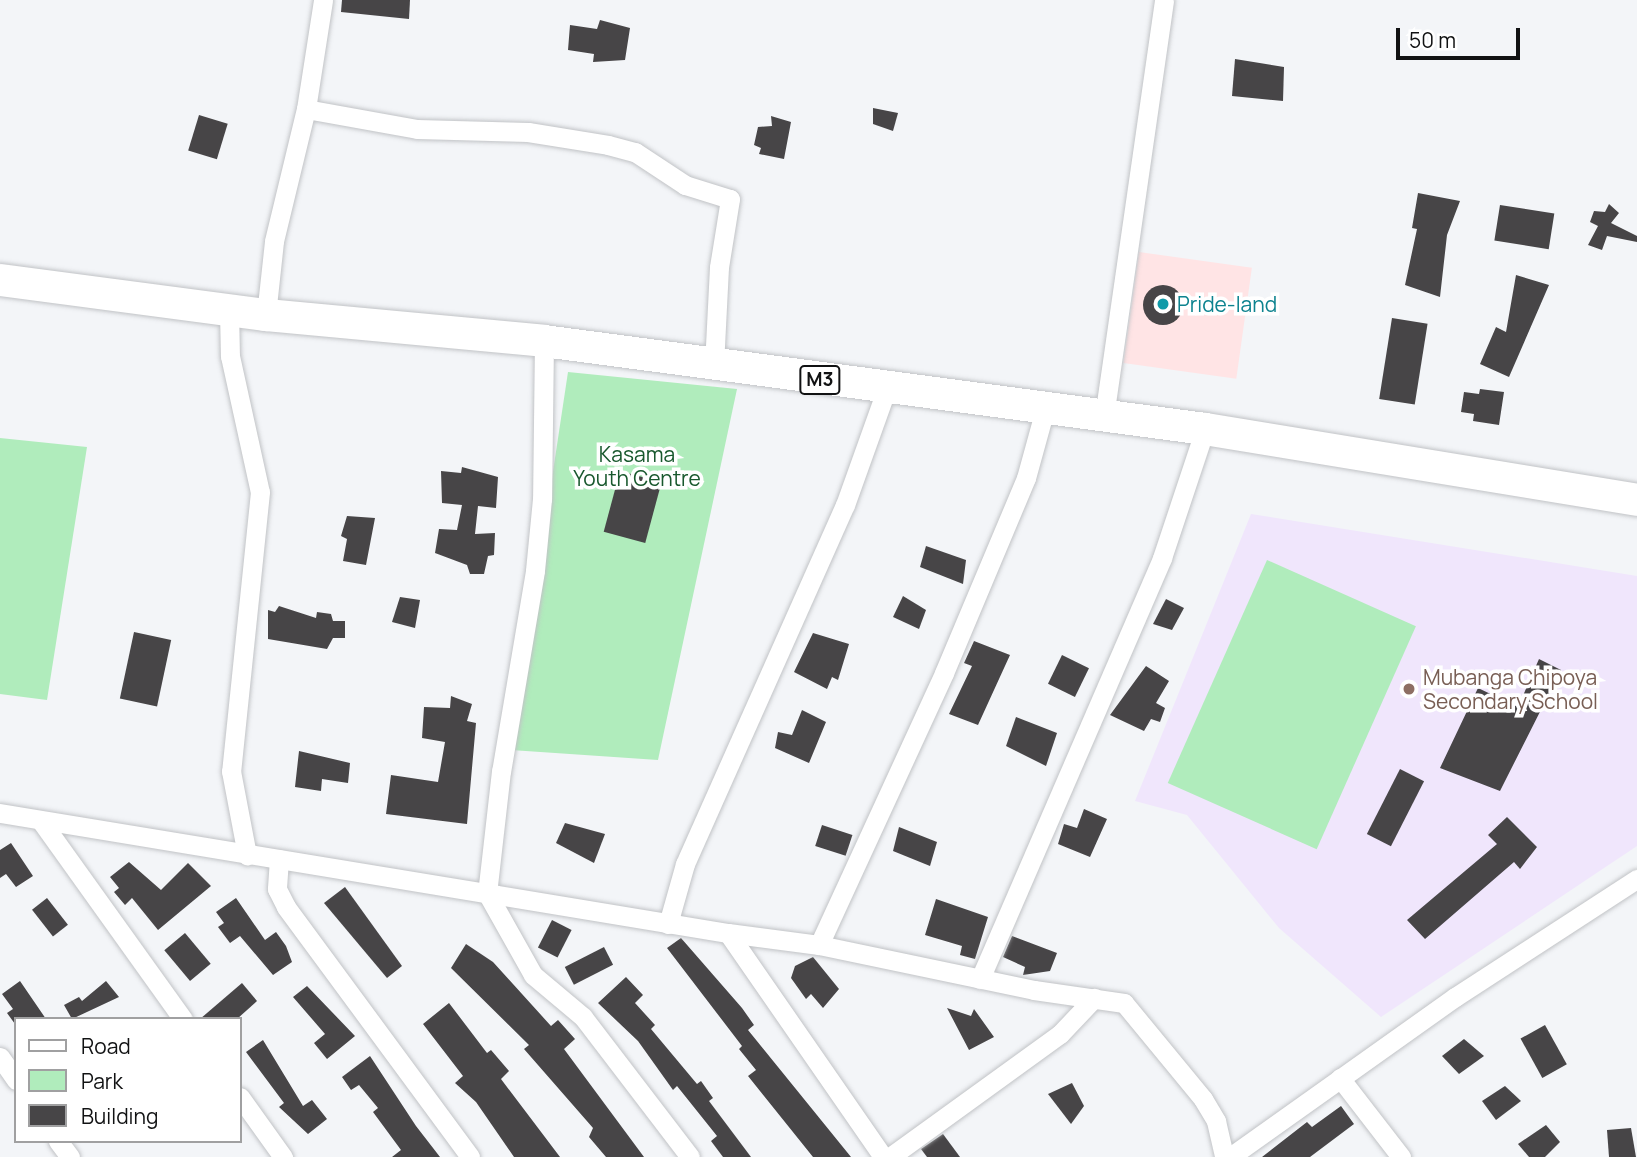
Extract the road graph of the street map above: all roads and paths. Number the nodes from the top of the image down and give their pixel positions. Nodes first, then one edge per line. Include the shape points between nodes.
1 (323, 0) edge
2 (1164, 0) edge
3 (306, 109) junction
4 (0, 280) edge
5 (229, 310) junction
6 (266, 316) junction
7 (544, 341) junction
8 (714, 365) junction
9 (887, 388) junction
10 (1045, 409) junction
11 (1104, 417) junction
12 (1205, 429) junction
13 (1637, 500) edge
14 (0, 813) edge
15 (41, 821) junction
16 (247, 855) junction
17 (279, 859) junction
18 (1637, 879) edge
19 (487, 893) junction
20 (668, 924) junction
21 (729, 933) junction
22 (819, 945) junction
23 (980, 979) junction
24 (1094, 998) junction
25 (182, 1017) edge
26 (0, 1057) edge
27 (14, 1077) edge
28 (1340, 1078) junction
29 (242, 1100) edge
30 (284, 1157) edge
31 (470, 1157) edge
32 (690, 1157) edge
33 (884, 1157) edge
34 (890, 1157) edge
35 (1224, 1157) edge
36 (1230, 1157) edge
37 (1401, 1157) edge

1 - 3 street
2 - 11 street
3 - 6 street via 274,241
3 - 8 street via 417,129 528,132 608,145 635,152 685,185 730,199 719,267
4 - 5 main road, M3
5 - 6 main road, M3
5 - 16 street via 230,356 260,492 231,771
6 - 7 main road, M3
7 - 8 main road, M3
7 - 19 street via 535,571 507,729
8 - 9 main road, M3
9 - 10 main road, M3
9 - 20 street via 845,505 685,864
10 - 11 main road, M3
10 - 22 street via 1026,478 950,660
11 - 12 main road, M3
12 - 13 main road, M3
12 - 23 street via 1162,558
14 - 15 street
15 - 16 street
15 - 25 street
16 - 17 street
17 - 19 street
17 - 31 street via 277,889 286,907
18 - 28 street
19 - 20 street
19 - 32 street via 533,975 583,1017
20 - 21 street
21 - 22 street
21 - 33 street
22 - 23 street
23 - 24 street
24 - 34 street via 1060,1034
24 - 35 street via 1115,999 1132,1010 1203,1099 1216,1121
26 - 27 street
28 - 36 street
28 - 37 street
29 - 30 street

